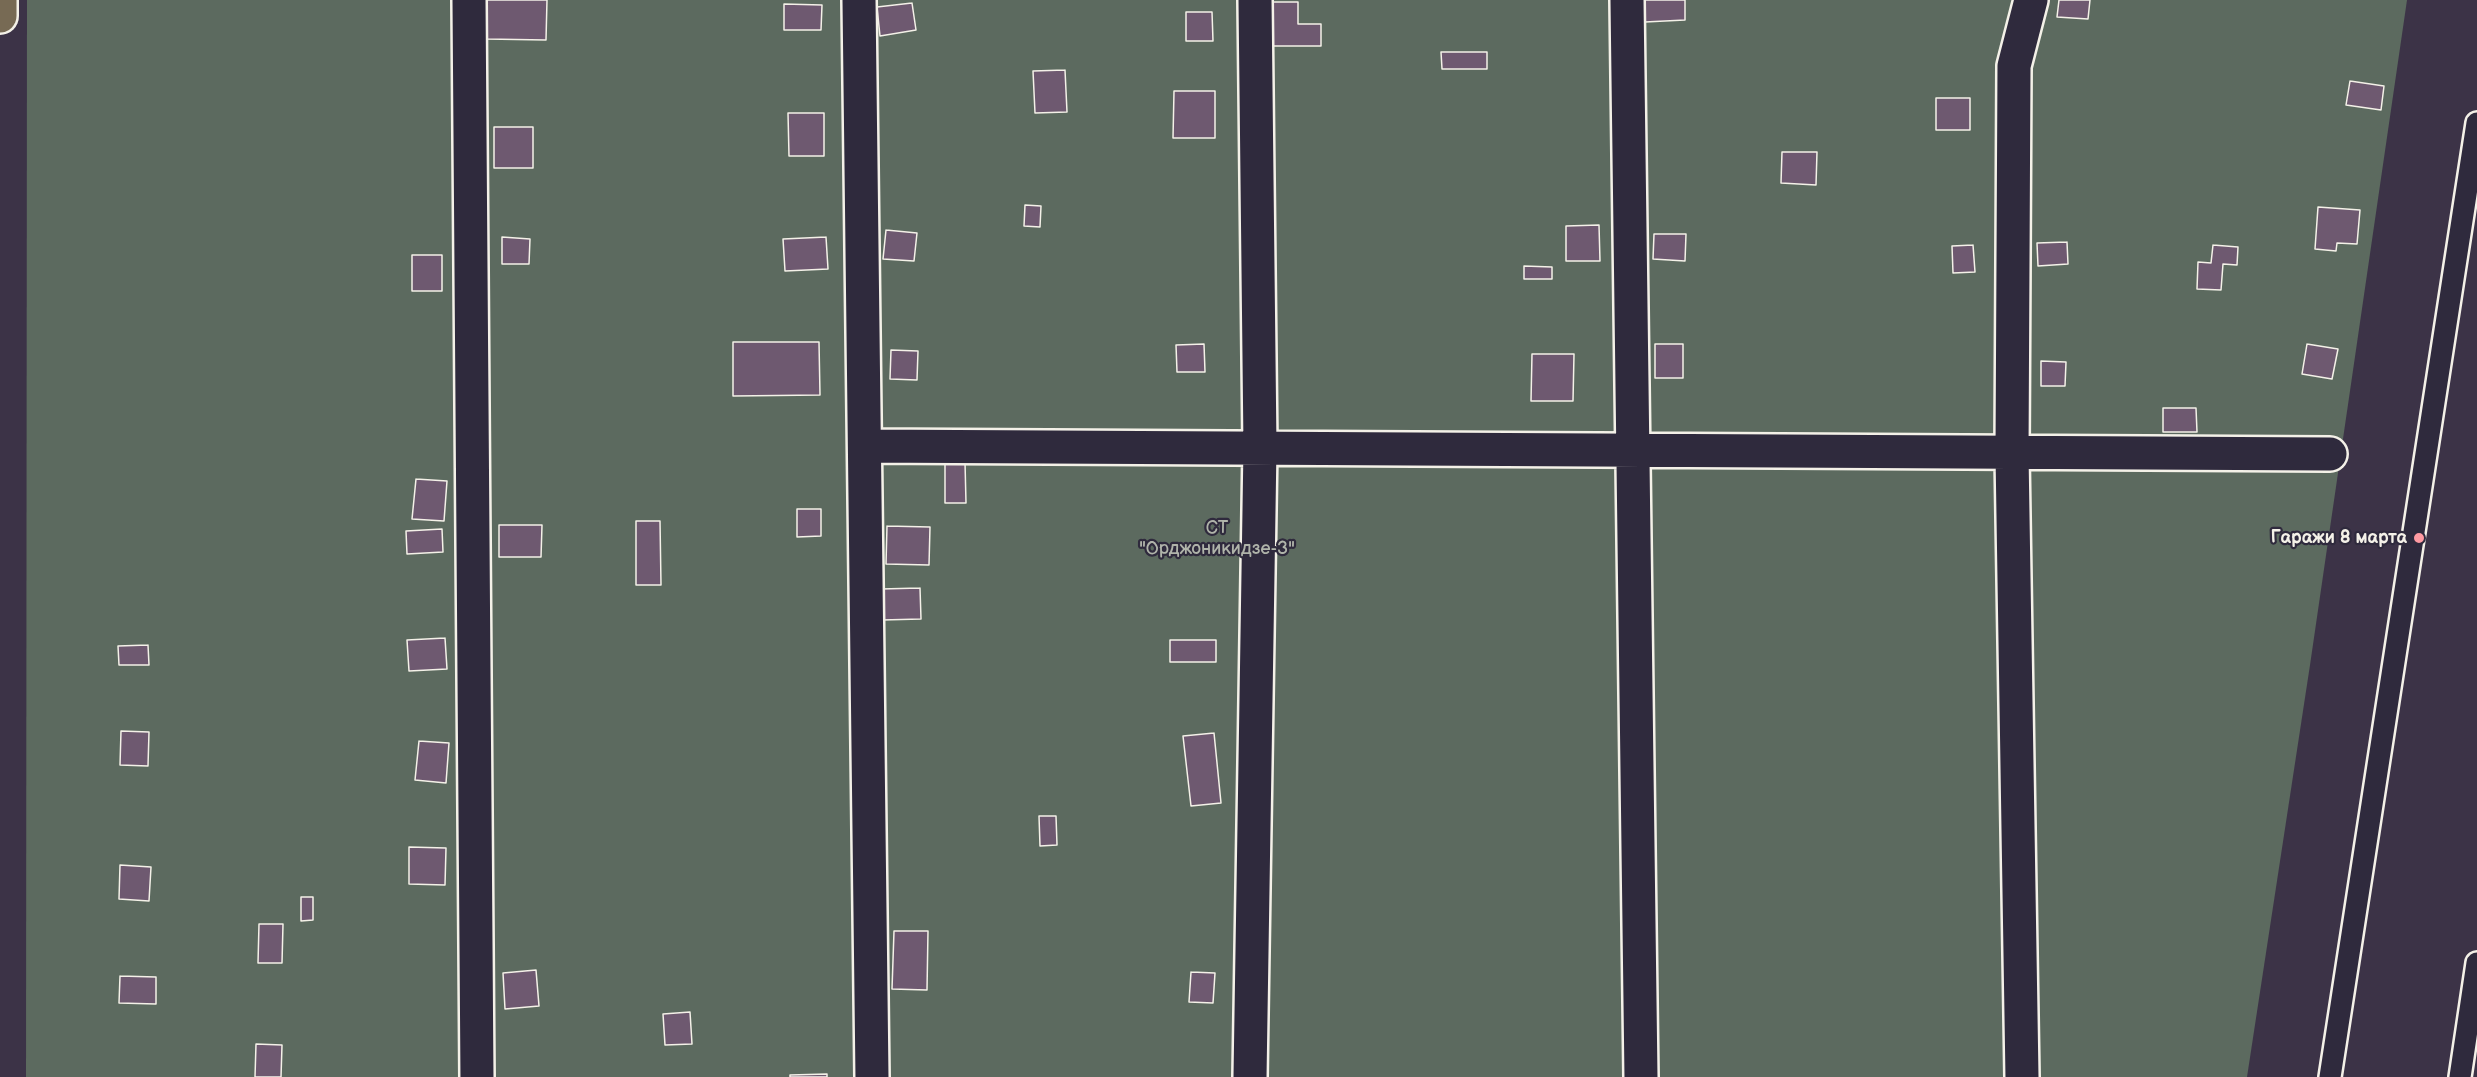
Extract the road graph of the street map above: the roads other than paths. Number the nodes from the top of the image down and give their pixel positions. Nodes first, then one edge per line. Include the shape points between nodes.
1 (0, 0) edge
2 (469, 0) edge
3 (859, 0) edge
4 (1255, 0) edge
5 (1627, 0) edge
6 (2031, 0) edge
7 (0, 15) edge
8 (2477, 123) edge
9 (865, 446) junction
10 (1260, 447) junction
11 (1634, 449) junction
12 (2012, 454) junction
13 (2330, 454) dead end
14 (2477, 963) edge
15 (477, 1077) edge
16 (873, 1077) edge
17 (1250, 1077) edge
18 (1641, 1077) edge
19 (2022, 1077) edge
20 (2330, 1077) edge
21 (2460, 1077) edge

1 - 7 main road
2 - 15 street
3 - 9 street
4 - 10 street
5 - 11 street
6 - 12 street via 2014,66
8 - 20 lane
9 - 10 street
9 - 16 street
10 - 11 street
10 - 17 street
11 - 12 street
11 - 18 street
12 - 13 street
12 - 19 street
14 - 21 lane

